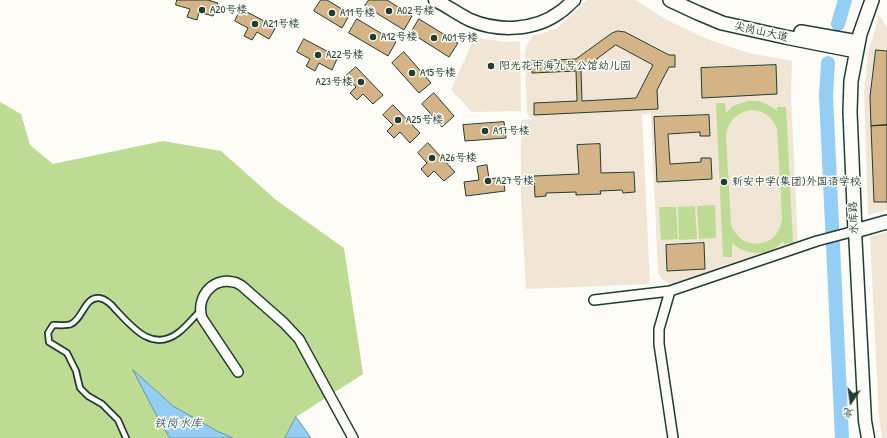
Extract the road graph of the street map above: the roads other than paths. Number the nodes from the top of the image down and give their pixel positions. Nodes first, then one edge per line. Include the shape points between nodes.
1 (435, 0) edge
2 (574, 0) edge
3 (670, 0) edge
4 (688, 0) edge
5 (872, 0) edge
6 (857, 46) junction
7 (887, 222) edge
8 (854, 231) junction
9 (670, 291) junction
10 (594, 300) dead end
11 (200, 311) junction
12 (238, 372) dead end
13 (126, 438) edge
14 (353, 438) edge
15 (673, 438) edge
16 (868, 438) edge

1 - 2 street via 470,20 509,28 548,19 560,13
3 - 6 main road, 尖岗山大道 via 722,23 784,37
4 - 6 main road, 尖岗山大道 via 732,17
5 - 6 main road, 水库路
6 - 8 main road, 水库路 via 851,81 850,112
7 - 8 main road
8 - 9 street
8 - 16 street, 水库路
9 - 10 street
9 - 15 street via 659,329 659,344
11 - 12 street via 202,318
11 - 13 lane via 178,333 165,340 147,338 136,331 109,303 101,298 94,298 77,319 70,324 53,325 48,332 49,342 66,353 76,371 80,388 118,420
11 - 14 street via 203,296 217,283 233,282 242,286 299,339

